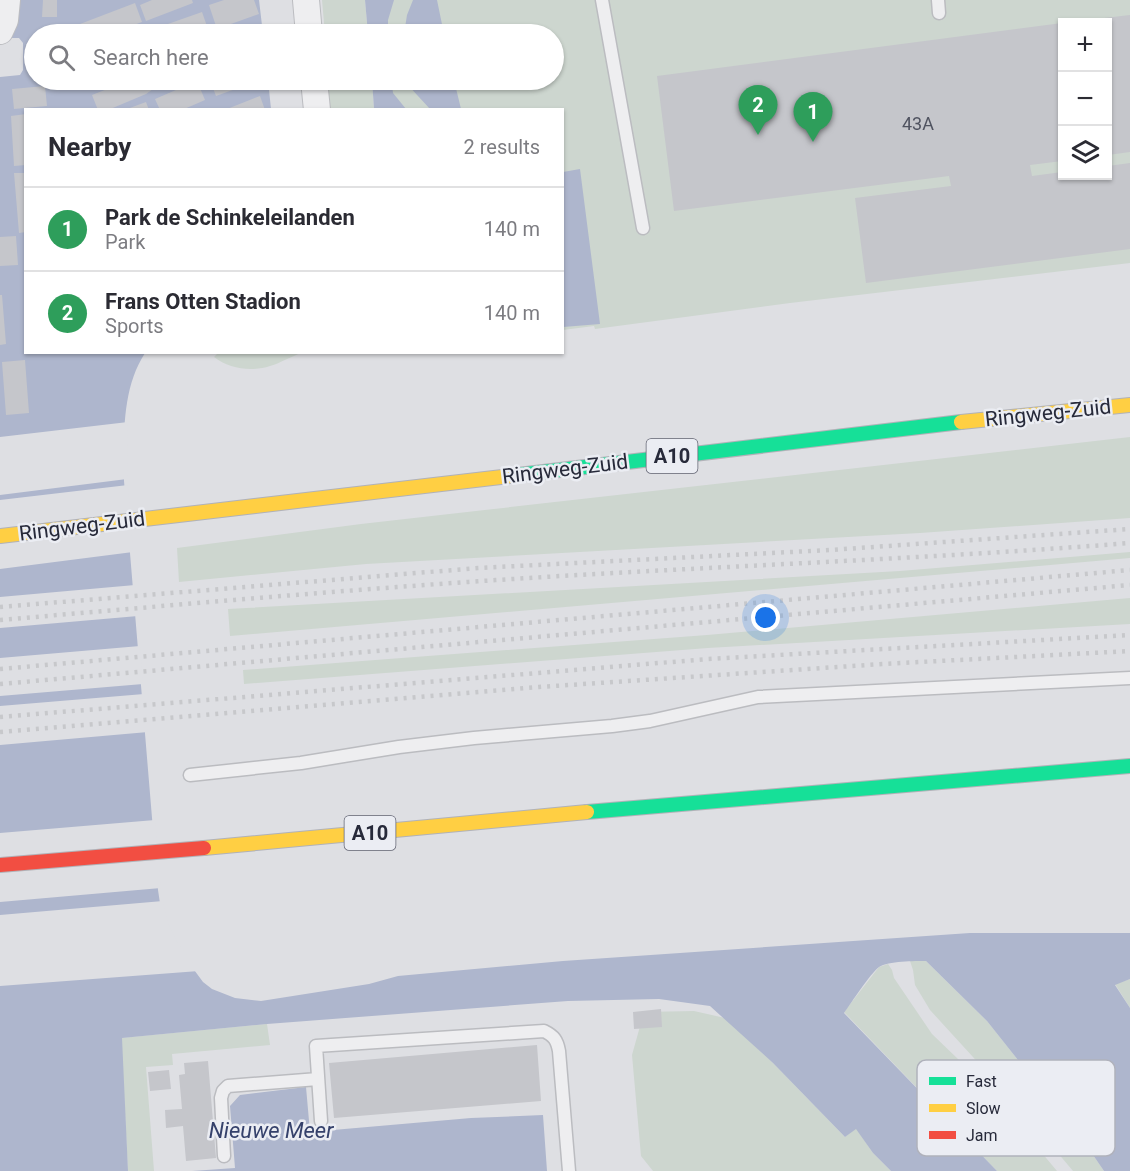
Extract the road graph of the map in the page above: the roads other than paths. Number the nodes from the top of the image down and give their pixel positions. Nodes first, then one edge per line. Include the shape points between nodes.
1 (7, 0) edge
2 (306, 0) edge
3 (602, 0) edge
4 (308, 24) edge
5 (0, 31) edge
6 (315, 90) edge
7 (317, 108) edge
8 (643, 228) dead end
9 (1130, 405) edge
10 (0, 536) edge
11 (1130, 678) edge
12 (1130, 766) edge
13 (190, 775) dead end
14 (0, 865) edge
15 (318, 1079) junction
16 (321, 1121) dead end
17 (224, 1156) dead end
18 (569, 1171) edge

1 - 5 street
2 - 4 street
3 - 8 lane
6 - 7 street
9 - 10 highway, Ringweg-Zuid / A10
11 - 13 lane via 758,697 650,721 399,747
12 - 14 highway, A10
15 - 16 lane
15 - 17 lane via 228,1086 221,1098
15 - 18 lane via 316,1046 544,1031 558,1042

